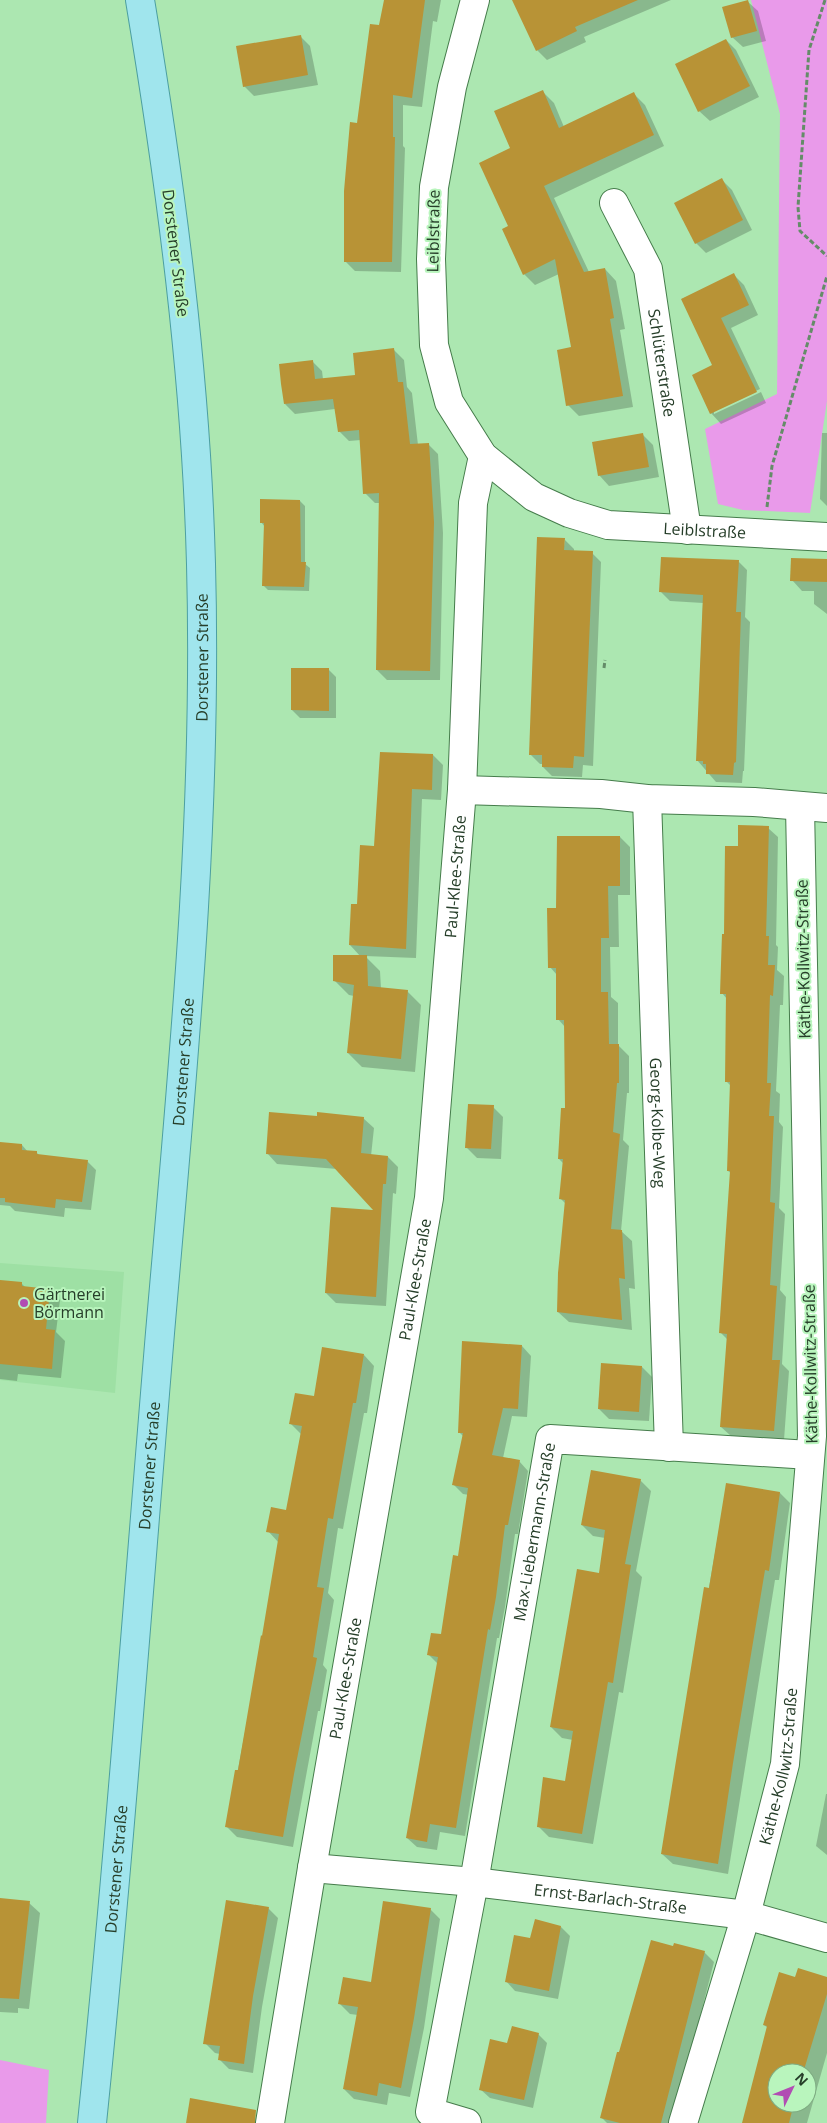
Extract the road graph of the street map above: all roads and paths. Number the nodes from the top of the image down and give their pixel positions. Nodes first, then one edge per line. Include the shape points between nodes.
1 (140, 0) edge
2 (474, 0) edge
3 (824, 0) edge
4 (614, 203) dead end
5 (827, 256) edge
6 (827, 276) edge
7 (482, 456) junction
8 (687, 530) junction
9 (762, 534) junction
10 (827, 537) edge
11 (605, 660) dead end
12 (604, 668) dead end
13 (462, 790) junction
14 (647, 799) junction
15 (800, 806) junction
16 (827, 808) edge
17 (669, 1447) junction
18 (810, 1455) junction
19 (312, 1868) junction
20 (474, 1882) junction
21 (746, 1915) junction
22 (827, 1938) edge
23 (92, 2123) edge
24 (270, 2123) edge
25 (467, 2123) edge
26 (684, 2123) edge

1 - 23 main road, Dorstener Straße via 177,257 194,420 201,564 201,729 195,898 178,1126
2 - 7 street, Leiblstraße via 452,87 434,186 431,259 434,345 449,402
3 - 5 path via 809,50 798,206 800,231
4 - 8 street, Schlüterstraße via 648,269
6 - 9 path via 772,466
7 - 8 street, Leiblstraße via 534,497 569,513 608,525
7 - 13 street via 473,503
8 - 9 street, Leiblstraße
9 - 10 street, Leiblstraße
11 - 12 path
13 - 14 street, Paul-Klee-Straße via 601,794
13 - 19 street, Paul-Klee-Straße via 429,1198
14 - 15 street, Paul-Klee-Straße
14 - 17 street, Georg-Kolbe-Weg
15 - 16 street, Paul-Klee-Straße
15 - 18 street, Käthe-Kollwitz-Straße
17 - 18 street, Max-Liebermann-Straße
17 - 20 street, Max-Liebermann-Straße via 550,1439
18 - 21 street, Käthe-Kollwitz-Straße via 785,1764
19 - 20 street, Ernst-Barlach-Straße
19 - 24 street, Paul-Klee-Straße
20 - 21 street, Ernst-Barlach-Straße
20 - 25 street via 430,2112
21 - 22 street, Ernst-Barlach-Straße
21 - 26 street

